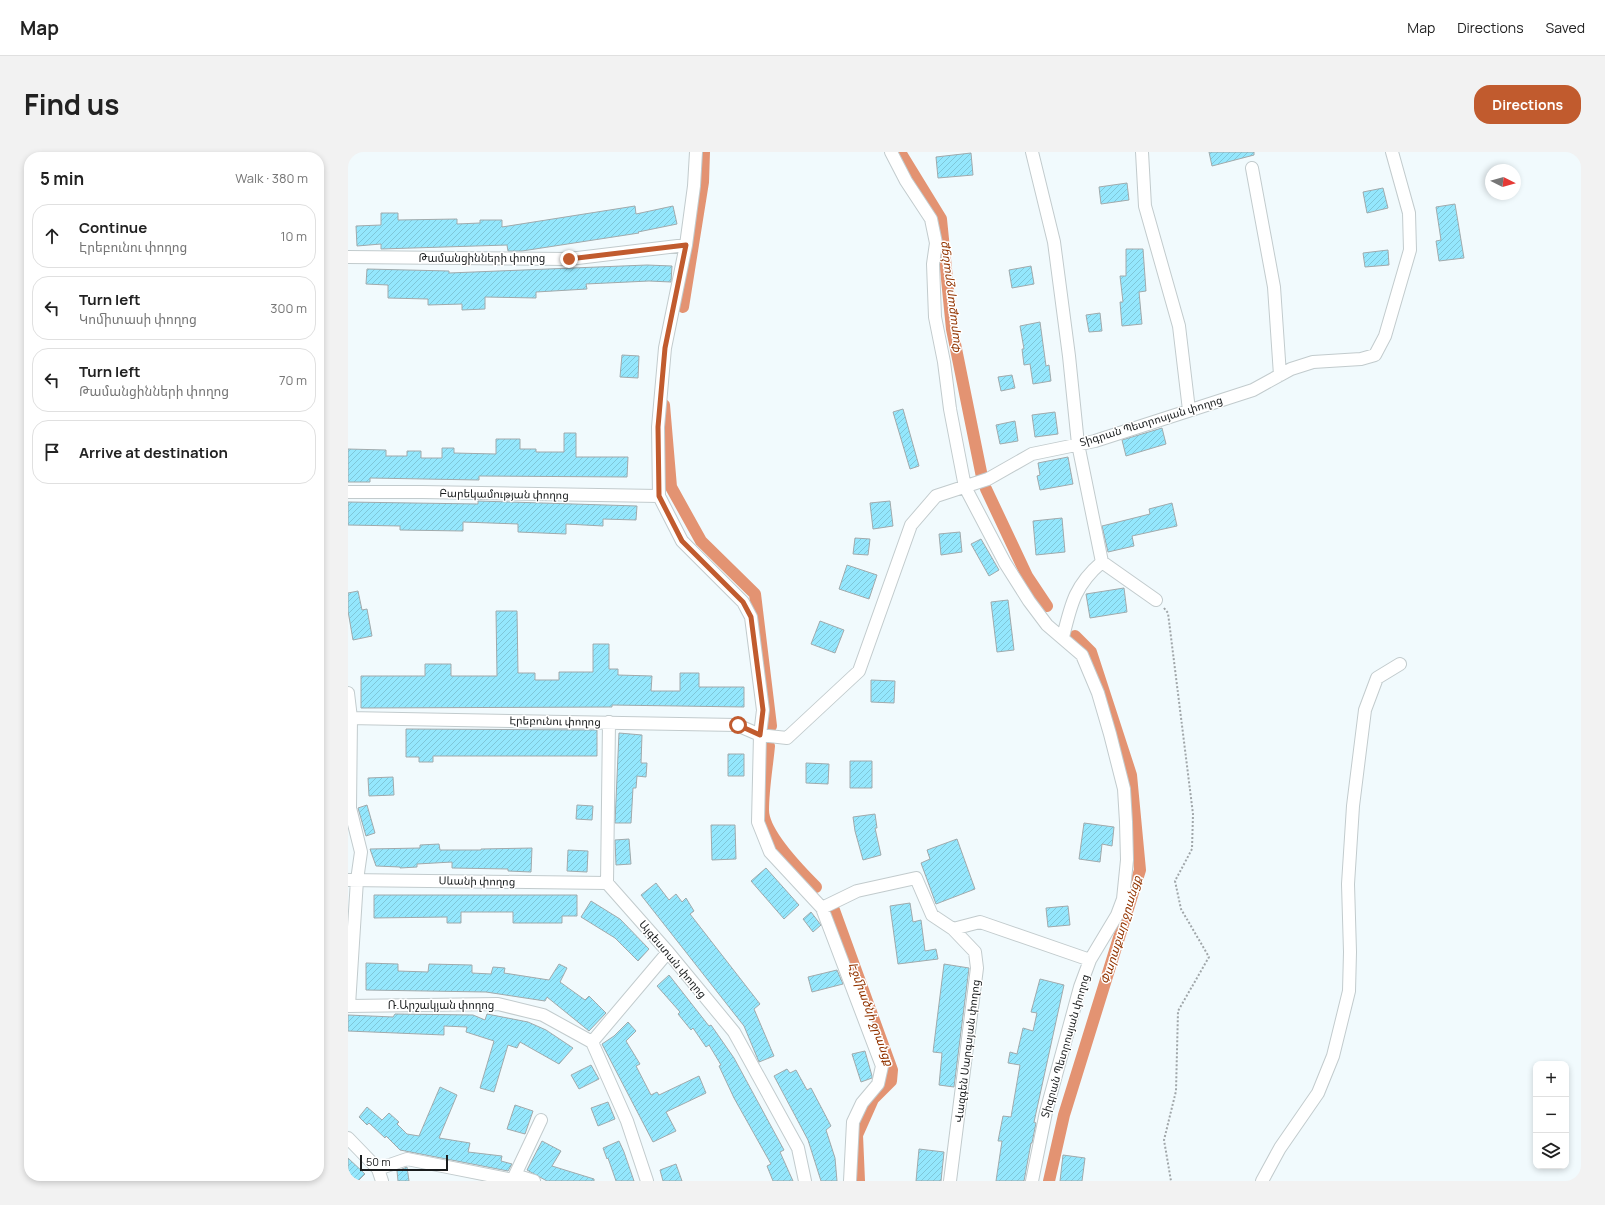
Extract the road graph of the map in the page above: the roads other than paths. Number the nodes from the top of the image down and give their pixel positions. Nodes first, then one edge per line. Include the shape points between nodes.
1 (696, 152) edge
2 (891, 152) edge
3 (1032, 152) edge
4 (1142, 152) edge
5 (1392, 152) edge
6 (1252, 168) dead end
7 (686, 245) junction
8 (348, 257) edge
9 (1280, 375) junction
10 (1189, 410) junction
11 (1078, 444) junction
12 (965, 487) junction
13 (348, 492) edge
14 (659, 496) junction
15 (1102, 562) junction
16 (1156, 600) road end
17 (1063, 637) junction
18 (1400, 664) dead end
19 (348, 693) edge
20 (350, 718) edge
21 (609, 722) junction
22 (760, 735) junction
23 (353, 880) edge
24 (607, 883) junction
25 (822, 908) junction
26 (953, 929) junction
27 (668, 952) junction
28 (1090, 960) junction
29 (349, 1006) edge
30 (592, 1042) junction
31 (541, 1120) dead end
32 (348, 1138) edge
33 (378, 1169) junction
34 (514, 1179) edge
35 (382, 1181) edge
36 (534, 1181) edge
37 (647, 1181) edge
38 (805, 1181) edge
39 (850, 1181) edge
40 (950, 1181) edge
41 (1032, 1181) edge
42 (1262, 1181) edge

1 - 7 street
2 - 12 street, Տիգրան Պետրոսյան փողոց via 931,219 936,243 933,264 935,317
3 - 11 street via 1054,242
4 - 10 street via 1145,206 1179,326
5 - 9 street, Տիգրան Պետրոսյան փողոց via 1409,213 1410,250 1385,336 1376,354 1361,359 1314,362
6 - 9 street via 1274,287
7 - 8 street, Թամանցինների փողոց via 569,259
7 - 14 street via 665,348 658,427
9 - 10 street, Տիգրան Պետրոսյան փողոց via 1253,390
10 - 11 street, Տիգրան Պետրոսյան փողոց
11 - 12 street, Տիգրան Պետրոսյան փողոց via 1032,454 988,479
11 - 15 street
12 - 17 street, Տիգրան Պետրոսյան փողոց via 1025,595 1047,625
12 - 22 street, Տիգրան Պետրոսյան փողոց via 936,496 911,525 860,671 787,738
13 - 14 street, Բարեկամության փողոց
14 - 22 street via 682,541 743,602 751,617 763,710
15 - 16 street
15 - 17 street via 1089,573 1078,590
17 - 28 street, Տիգրան Պետրոսյան փողոց via 1082,655 1098,693 1124,789 1127,860 1123,899 1117,915
18 - 42 street via 1377,678 1365,710 1353,806 1348,884 1348,991 1333,1056 1318,1093 1280,1148
19 - 20 street
20 - 21 street, Էրեբունու փողոց
20 - 23 street via 350,808 361,852
21 - 22 street, Էրեբունու փողոց via 738,725
21 - 24 street
22 - 25 street via 758,822 770,852
23 - 24 street, Սևանի փողոց
23 - 29 street
24 - 27 street, Այգեստան փողոց
25 - 26 street, Վազգեն Սարգսյան փողոց via 857,891 916,878 932,915
25 - 39 street via 882,1066 878,1084 862,1103 853,1122
26 - 28 street via 980,922
26 - 40 street, Վազգեն Սարգսյան փողոց via 975,952 978,968
27 - 30 street
27 - 38 street, Այգեստան փողոց via 734,1032 798,1148
28 - 41 street, Տիգրան Պետրոսյան փողոց via 1080,987 1048,1104
29 - 30 street, Ռ.Արշակյան փողոց via 498,1004 543,1015
30 - 37 street via 627,1121
31 - 34 street
32 - 33 street
33 - 34 street via 407,1159
33 - 35 street
34 - 36 street

